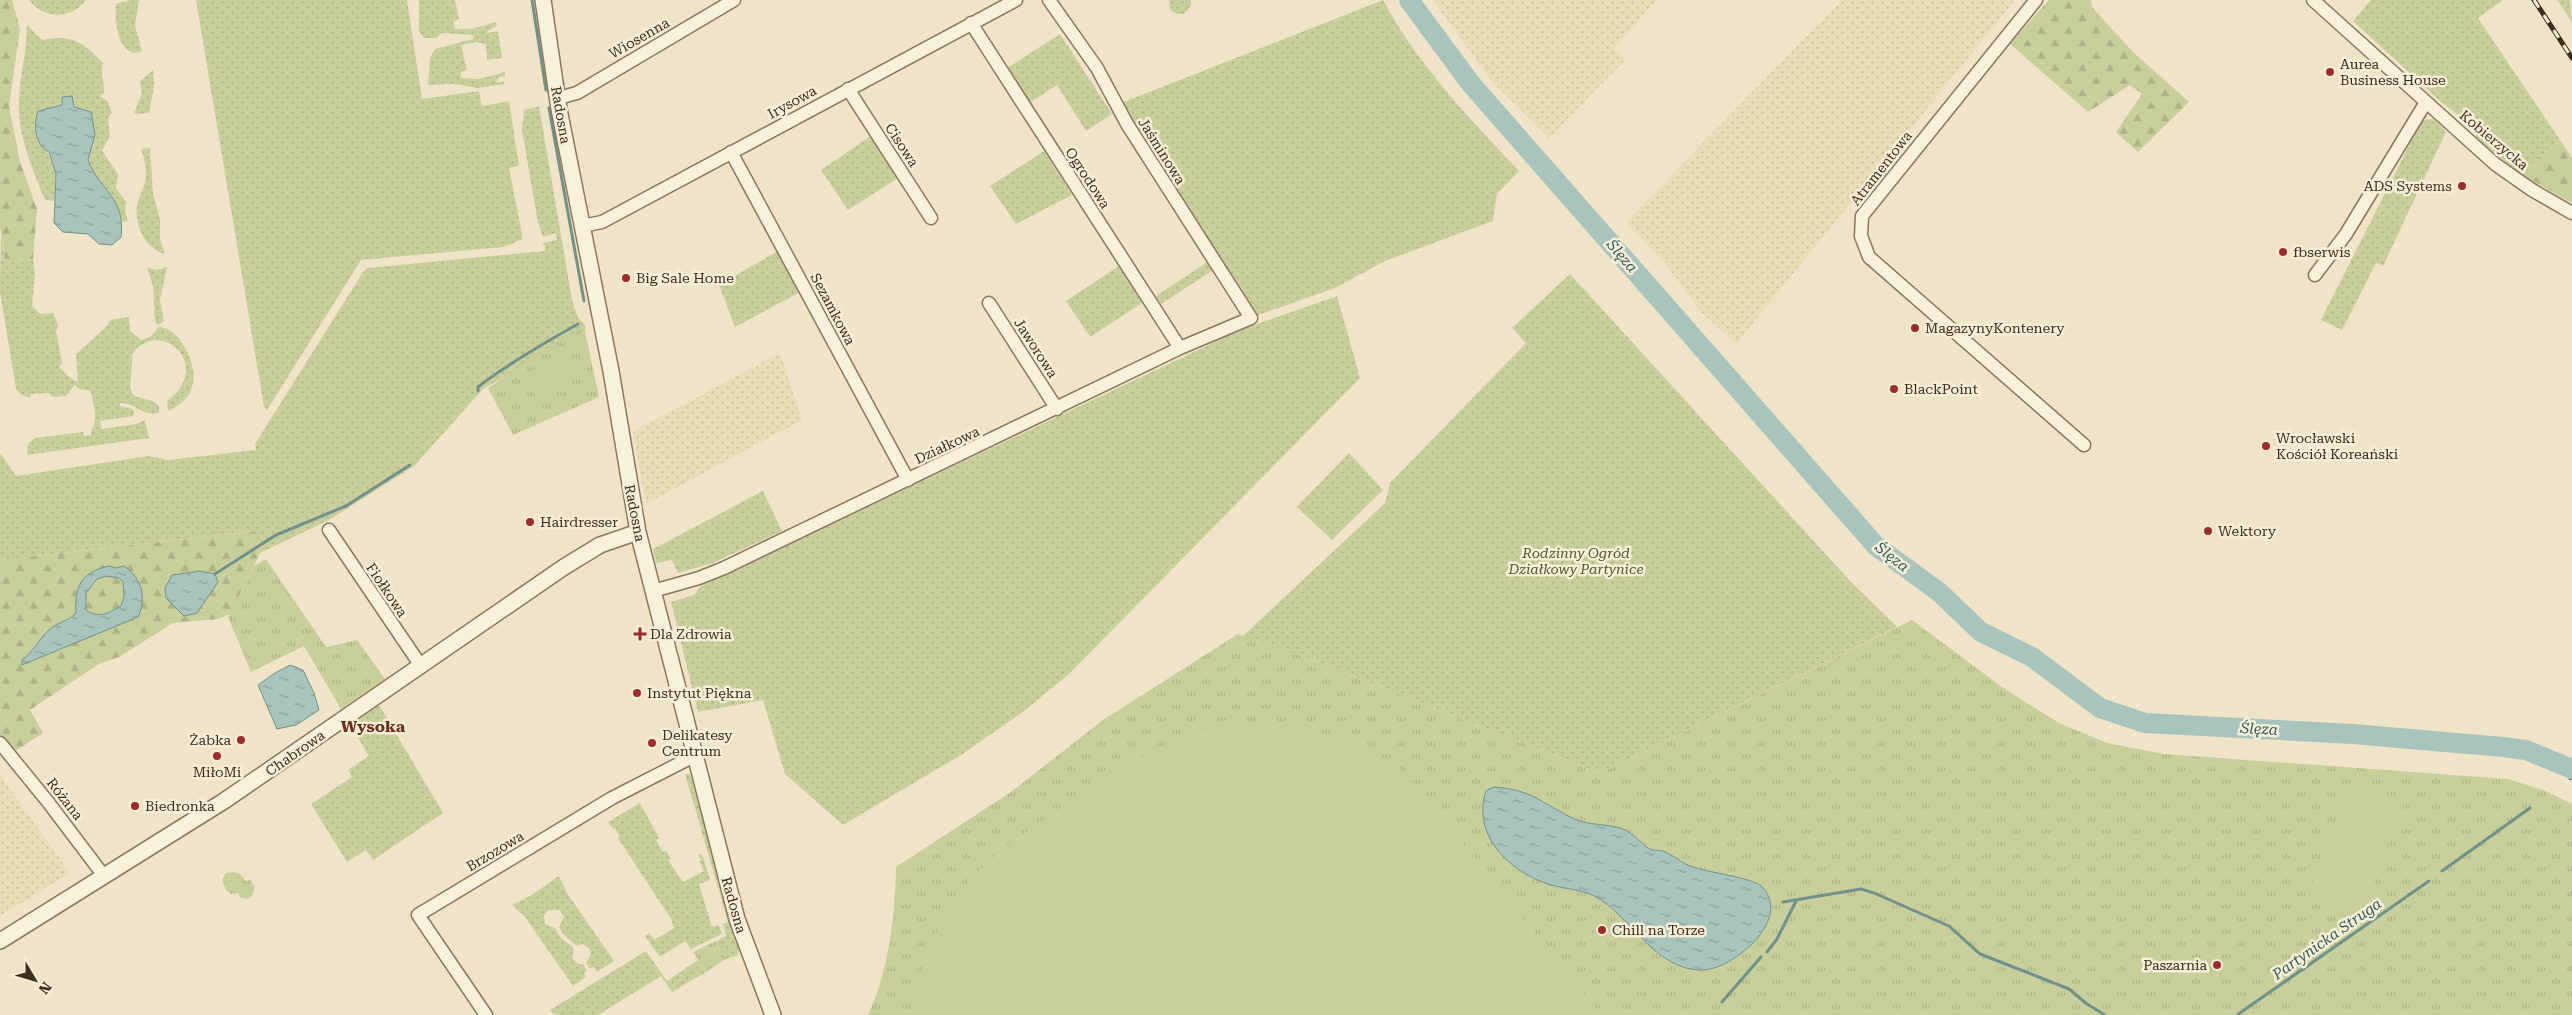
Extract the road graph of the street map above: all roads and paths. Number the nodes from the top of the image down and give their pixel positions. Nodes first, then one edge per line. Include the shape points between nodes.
1 (543, 0) edge
2 (734, 0) edge
3 (1016, 0) edge
4 (1049, 0) edge
5 (2036, 0) edge
6 (2313, 0) edge
7 (971, 23) junction
8 (848, 89) junction
9 (558, 98) junction
10 (2426, 102) junction
11 (731, 152) junction
12 (2572, 213) edge
13 (931, 218) dead end
14 (582, 226) junction
15 (2315, 275) dead end
16 (989, 303) dead end
17 (1251, 318) joint
18 (1180, 348) junction
19 (1057, 409) junction
20 (2084, 445) dead end
21 (908, 480) junction
22 (330, 530) dead end
23 (638, 532) junction
24 (653, 591) junction
25 (420, 666) junction
26 (0, 743) edge
27 (694, 756) junction
28 (104, 876) junction
29 (0, 941) edge
30 (486, 1015) edge
31 (773, 1015) edge

1 - 9 street, Radosna
2 - 9 street, Wiosenna via 577,92
3 - 7 street, Irysowa
4 - 17 street, Jaśminowa via 1097,68 1127,124
5 - 20 street, Atramentowa via 1862,216 1861,236 1869,257
6 - 10 street, Kobierzycka
7 - 8 street, Irysowa
7 - 18 street, Ogrodowa
8 - 11 street, Irysowa
8 - 13 street, Cisowa
9 - 14 street, Radosna
10 - 12 street, Kobierzycka via 2495,164
10 - 15 street via 2346,234
11 - 14 street, Irysowa via 602,222
11 - 21 street, Sezamkowa
14 - 23 street, Radosna
16 - 19 street, Jaworowa
17 - 18 street, Działkowa
18 - 19 street, Działkowa
19 - 21 street, Działkowa
21 - 24 street, Działkowa via 724,568
22 - 25 street, Fiołkowa
23 - 24 street, Radosna
23 - 25 street, Chabrowa via 600,545 564,567
24 - 27 street, Radosna
25 - 28 street, Chabrowa via 224,801
26 - 28 street, Różana
27 - 30 street, Brzozowa via 612,798 418,915
27 - 31 street, Radosna via 737,919
28 - 29 street, Chabrowa

